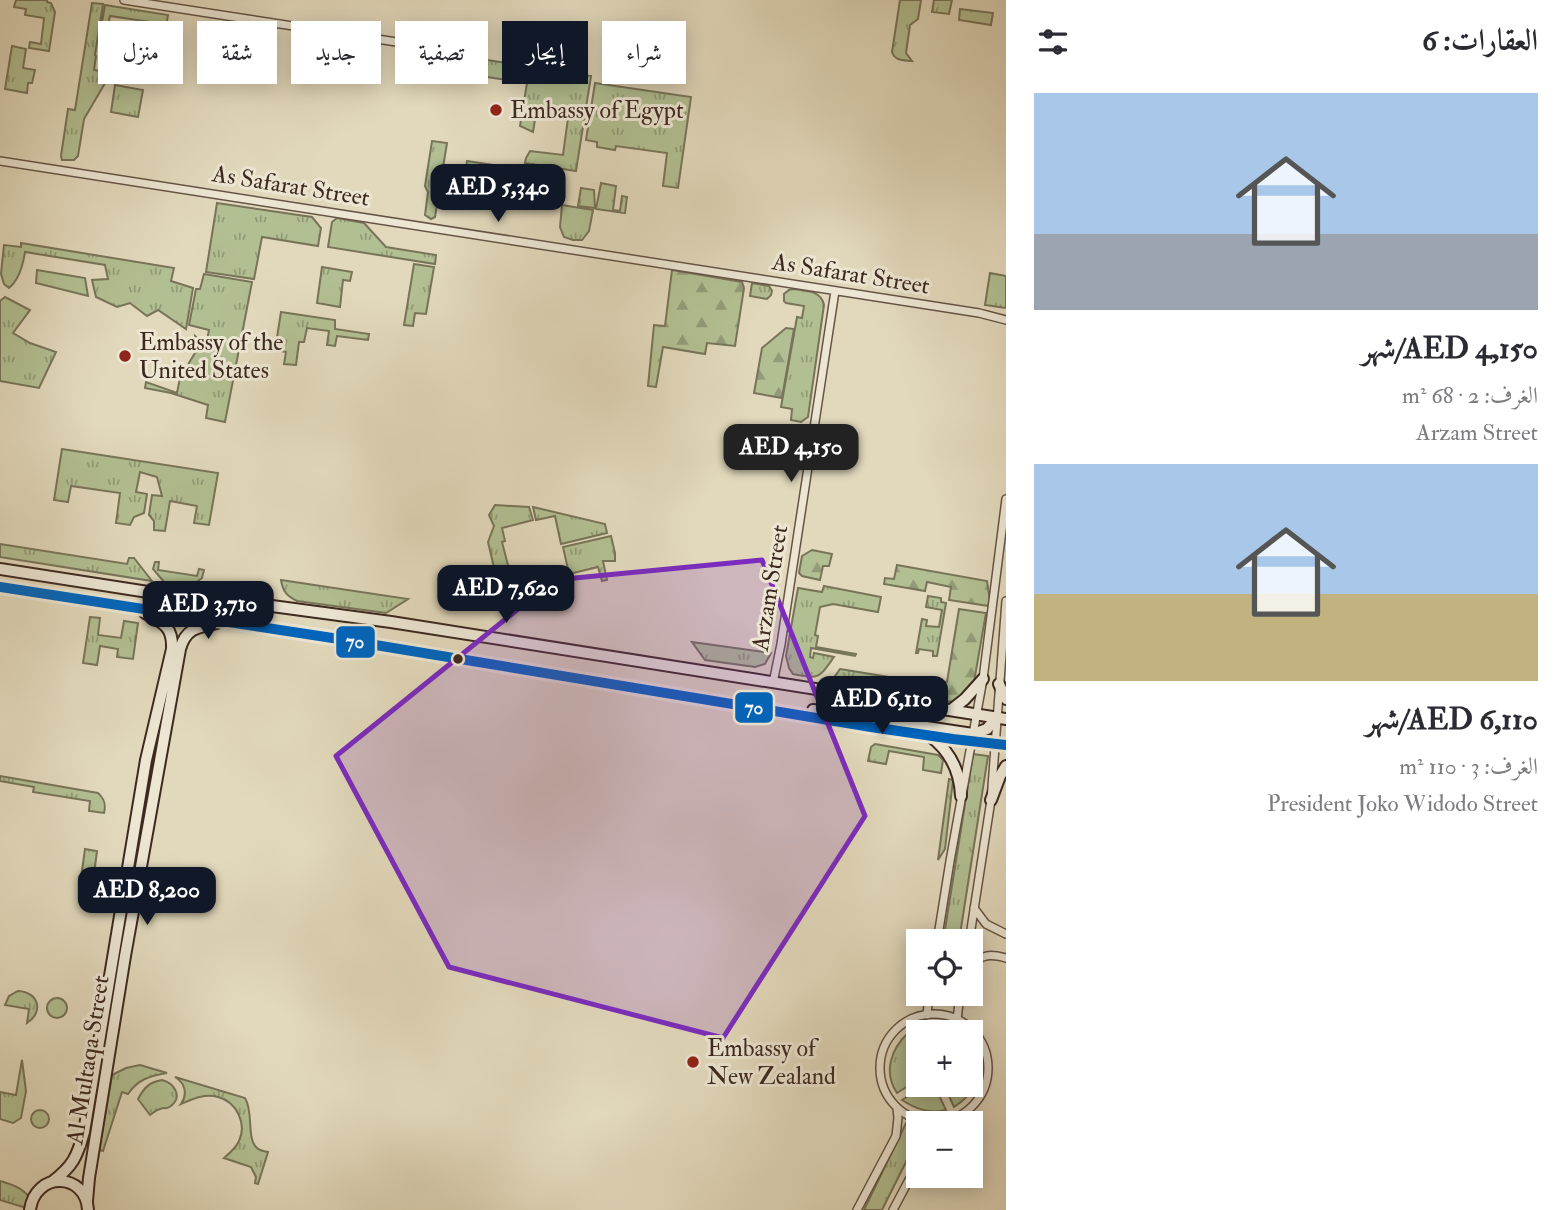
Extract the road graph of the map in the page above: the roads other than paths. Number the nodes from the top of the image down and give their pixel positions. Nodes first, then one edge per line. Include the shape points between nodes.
1 (124, 0) edge
2 (395, 42) edge
3 (0, 160) edge
4 (835, 291) junction
5 (1006, 317) edge
6 (1006, 499) edge
7 (0, 569) edge
8 (0, 587) edge
9 (1006, 601) edge
10 (138, 608) junction
11 (223, 621) junction
12 (983, 679) junction
13 (773, 683) junction
14 (999, 684) junction
15 (1006, 699) edge
16 (741, 706) junction
17 (951, 710) junction
18 (976, 715) junction
19 (1001, 719) edge
20 (930, 736) junction
21 (972, 738) junction
22 (994, 744) junction
23 (1006, 745) edge
24 (1006, 766) edge
25 (961, 796) junction
26 (991, 800) junction
27 (974, 908) junction
28 (939, 929) edge
29 (971, 929) edge
30 (1006, 934) edge
31 (983, 956) edge
32 (1006, 958) edge
33 (928, 1006) edge
34 (959, 1006) edge
35 (927, 1015) junction
36 (957, 1020) joint
37 (983, 1047) edge
38 (983, 1091) edge
39 (979, 1097) edge
40 (897, 1108) junction
41 (967, 1111) edge
42 (906, 1115) edge
43 (84, 1132) junction
44 (91, 1168) junction
45 (52, 1182) junction
46 (906, 1186) edge
47 (88, 1205) edge
48 (30, 1210) edge
49 (857, 1210) edge
50 (893, 1210) edge

1 - 2 street
3 - 4 street, As Safarat Street
4 - 5 street, As Safarat Street
4 - 13 street, Arzam Street
6 - 12 street
7 - 13 street via 193,599 391,622
8 - 10 street
9 - 14 street
10 - 11 street
10 - 43 street, Al Multaqa Street via 165,624 172,635 172,649 146,760
11 - 16 street
11 - 44 street, Al Multaqa Street via 195,628 180,649
12 - 17 street
12 - 18 street
13 - 17 street
14 - 15 street
14 - 19 street
16 - 20 street
16 - 21 street via 765,703
17 - 18 street
18 - 19 street
18 - 21 street
19 - 21 street
19 - 22 street
20 - 21 street
20 - 25 street via 953,762
21 - 22 street
21 - 25 street
22 - 23 street
22 - 26 street
24 - 26 street
25 - 28 street
26 - 27 street
27 - 29 street
27 - 30 street via 986,925
31 - 32 street
33 - 35 street
34 - 36 street
35 - 36 street
35 - 40 street via 896,1030 881,1054 883,1087
37 - 38 street via 987,1080
39 - 41 street
40 - 42 street
40 - 49 street via 896,1136
43 - 44 street via 80,1166 84,1171
43 - 45 street, Al Multaqa Street via 77,1157
44 - 47 street, Al Multaqa Street
45 - 47 street via 75,1185
45 - 48 street, Al Multaqa Street via 37,1191
46 - 50 street

